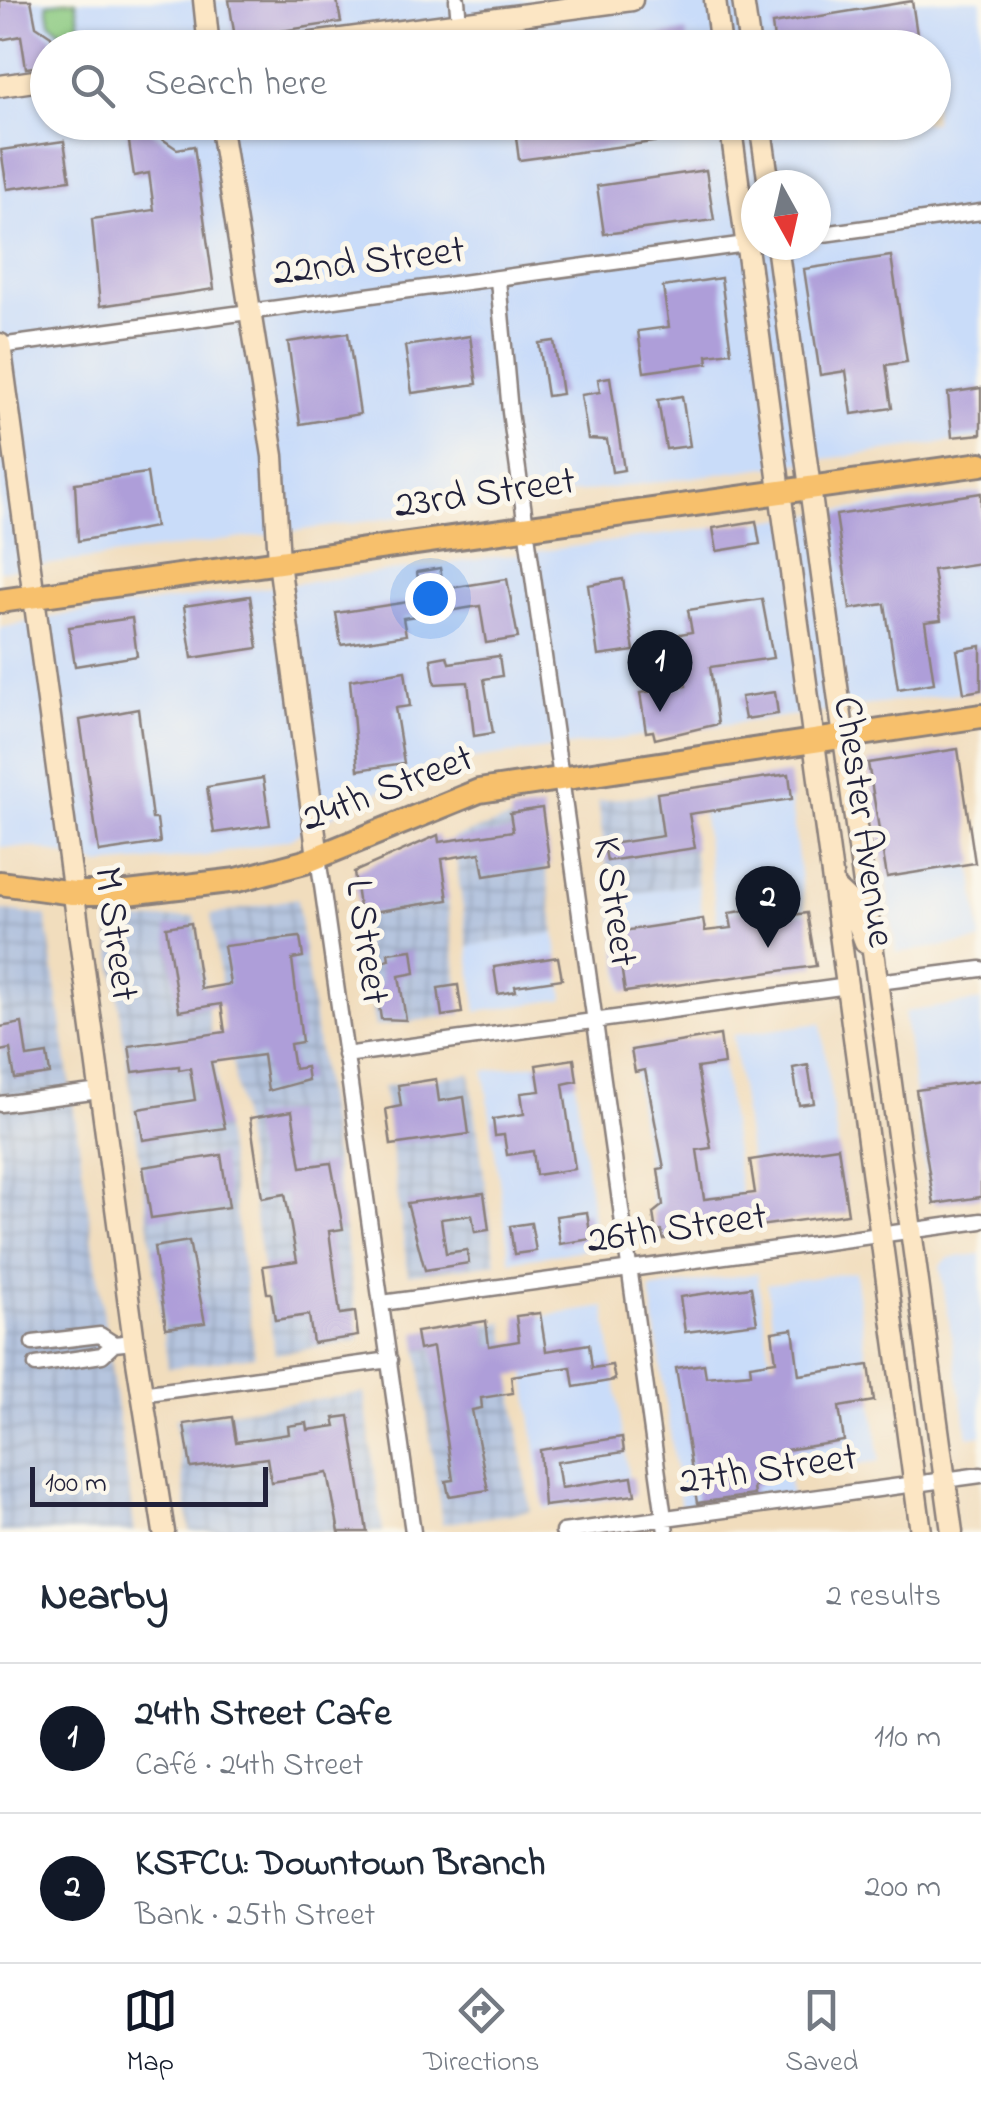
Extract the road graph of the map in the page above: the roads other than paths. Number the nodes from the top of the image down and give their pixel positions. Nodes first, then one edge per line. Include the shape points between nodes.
1 (204, 0) edge
2 (456, 0) edge
3 (632, 0) edge
4 (715, 0) edge
5 (743, 0) edge
6 (459, 22) junction
7 (208, 30) edge
8 (402, 30) edge
9 (719, 30) edge
10 (747, 30) edge
11 (30, 82) edge
12 (0, 86) edge
13 (223, 140) edge
14 (732, 140) edge
15 (763, 140) edge
16 (767, 170) edge
17 (741, 206) edge
18 (981, 212) edge
19 (831, 234) edge
20 (741, 245) edge
21 (748, 260) edge
22 (779, 260) edge
23 (498, 280) junction
24 (251, 310) junction
25 (0, 345) edge
26 (981, 464) edge
27 (812, 488) junction
28 (782, 492) junction
29 (526, 528) junction
30 (279, 562) junction
31 (33, 596) junction
32 (0, 600) edge
33 (981, 716) edge
34 (845, 735) junction
35 (816, 740) junction
36 (563, 776) junction
37 (318, 856) junction
38 (0, 883) edge
39 (835, 888) junction
40 (73, 893) junction
41 (981, 969) edge
42 (878, 982) junction
43 (848, 986) junction
44 (596, 1020) junction
45 (345, 1055) junction
46 (100, 1092) junction
47 (0, 1104) edge
48 (981, 1221) edge
49 (912, 1230) junction
50 (882, 1235) junction
51 (630, 1269) junction
52 (382, 1302) junction
53 (34, 1342) dead end
54 (124, 1343) junction
55 (390, 1360) junction
56 (36, 1364) dead end
57 (141, 1394) junction
58 (981, 1475) edge
59 (945, 1480) junction
60 (915, 1484) junction
61 (665, 1525) edge
62 (164, 1532) edge
63 (413, 1532) edge
64 (563, 1532) edge
65 (921, 1532) edge
66 (952, 1532) edge

1 - 7 main road
2 - 6 street
3 - 6 main road
4 - 9 main road
5 - 10 main road
6 - 8 main road
11 - 12 main road
13 - 24 main road, L Street
14 - 17 main road, Chester Avenue
15 - 16 main road
18 - 19 street
20 - 23 street, 22nd Street
21 - 28 main road, Chester Avenue
22 - 27 main road, Chester Avenue
23 - 24 street, 22nd Street
23 - 29 street, K Street
24 - 25 street, 22nd Street
24 - 30 main road, L Street via 273,456
25 - 31 main road, M Street
26 - 27 main road, 23rd Street
27 - 28 main road, 23rd Street
27 - 34 main road, Chester Avenue
28 - 29 main road, 23rd Street
28 - 35 main road, Chester Avenue
29 - 30 main road, 23rd Street
29 - 36 street, K Street
30 - 31 main road, 23rd Street
30 - 37 main road, L Street
31 - 32 main road, 23rd Street
31 - 40 main road, M Street
33 - 34 main road, 24th Street
34 - 35 main road, 24th Street
34 - 42 main road, Chester Avenue
35 - 36 main road, 24th Street
35 - 39 main road, Chester Avenue
36 - 37 main road, 24th Street via 461,796
36 - 44 street, K Street
37 - 40 main road, 24th Street via 201,886
37 - 45 street, L Street
38 - 40 main road, 24th Street
39 - 42 main road via 850,902
39 - 43 main road, Chester Avenue
40 - 46 main road, M Street
41 - 42 street
42 - 49 main road, Chester Avenue
43 - 44 street
43 - 50 main road, Chester Avenue
44 - 45 street
44 - 51 street, K Street
45 - 52 street, L Street
46 - 47 street
46 - 54 main road, M Street
48 - 49 street, 26th Street
49 - 50 street, 26th Street
49 - 59 main road, Chester Avenue
50 - 51 street, 26th Street
50 - 60 main road, Chester Avenue
51 - 52 street, 26th Street
51 - 61 street, K Street
52 - 55 street, L Street
53 - 54 street via 100,1334
54 - 56 street via 102,1355
54 - 57 main road, M Street
55 - 57 street
55 - 63 street, L Street
57 - 62 main road, M Street
58 - 59 street, 27th Street
59 - 60 street, 27th Street
59 - 66 main road, Chester Avenue
60 - 61 street, 27th Street
60 - 65 main road, Chester Avenue
61 - 64 street, 27th Street

